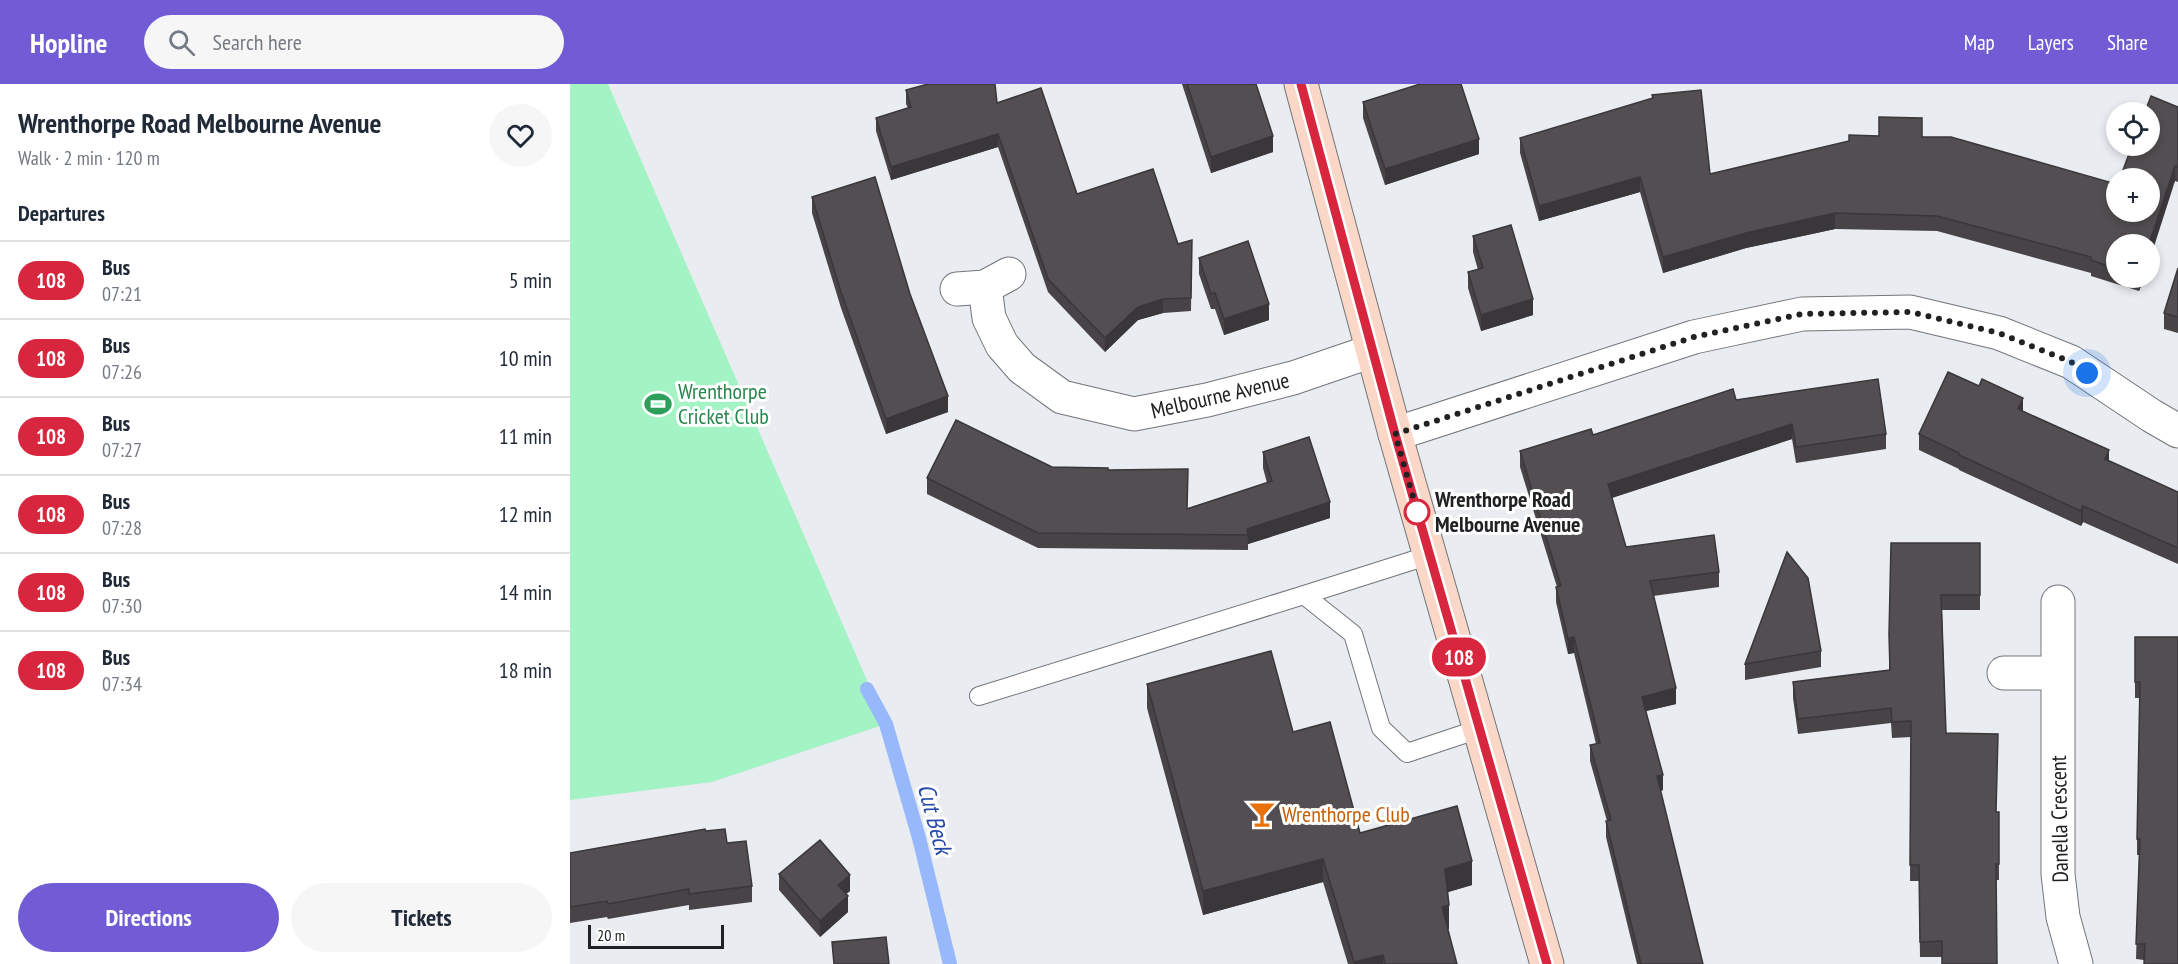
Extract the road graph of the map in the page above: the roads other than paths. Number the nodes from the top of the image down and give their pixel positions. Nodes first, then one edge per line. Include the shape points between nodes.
1 (1301, 84) edge
2 (984, 284) dead end
3 (1372, 351) junction
4 (2178, 431) edge
5 (1395, 434) junction
6 (1430, 555) junction
7 (1304, 595) junction
8 (2058, 602) dead end
9 (2004, 673) dead end
10 (2057, 673) junction
11 (979, 696) dead end
12 (1479, 729) junction
13 (1547, 964) edge
14 (2076, 964) edge

1 - 3 street
2 - 3 street, Melbourne Avenue via 989,318 1002,345 1022,368 1062,397 1134,414 1293,378
3 - 5 street
4 - 5 street via 2071,362 1999,333 1910,312 1802,314 1694,337
5 - 6 street
6 - 7 lane
6 - 12 street
7 - 11 lane
7 - 12 lane via 1353,634 1381,728 1407,753
8 - 10 street, Danella Crescent
9 - 10 street
10 - 14 street, Danella Crescent via 2058,874 2063,917
12 - 13 street

